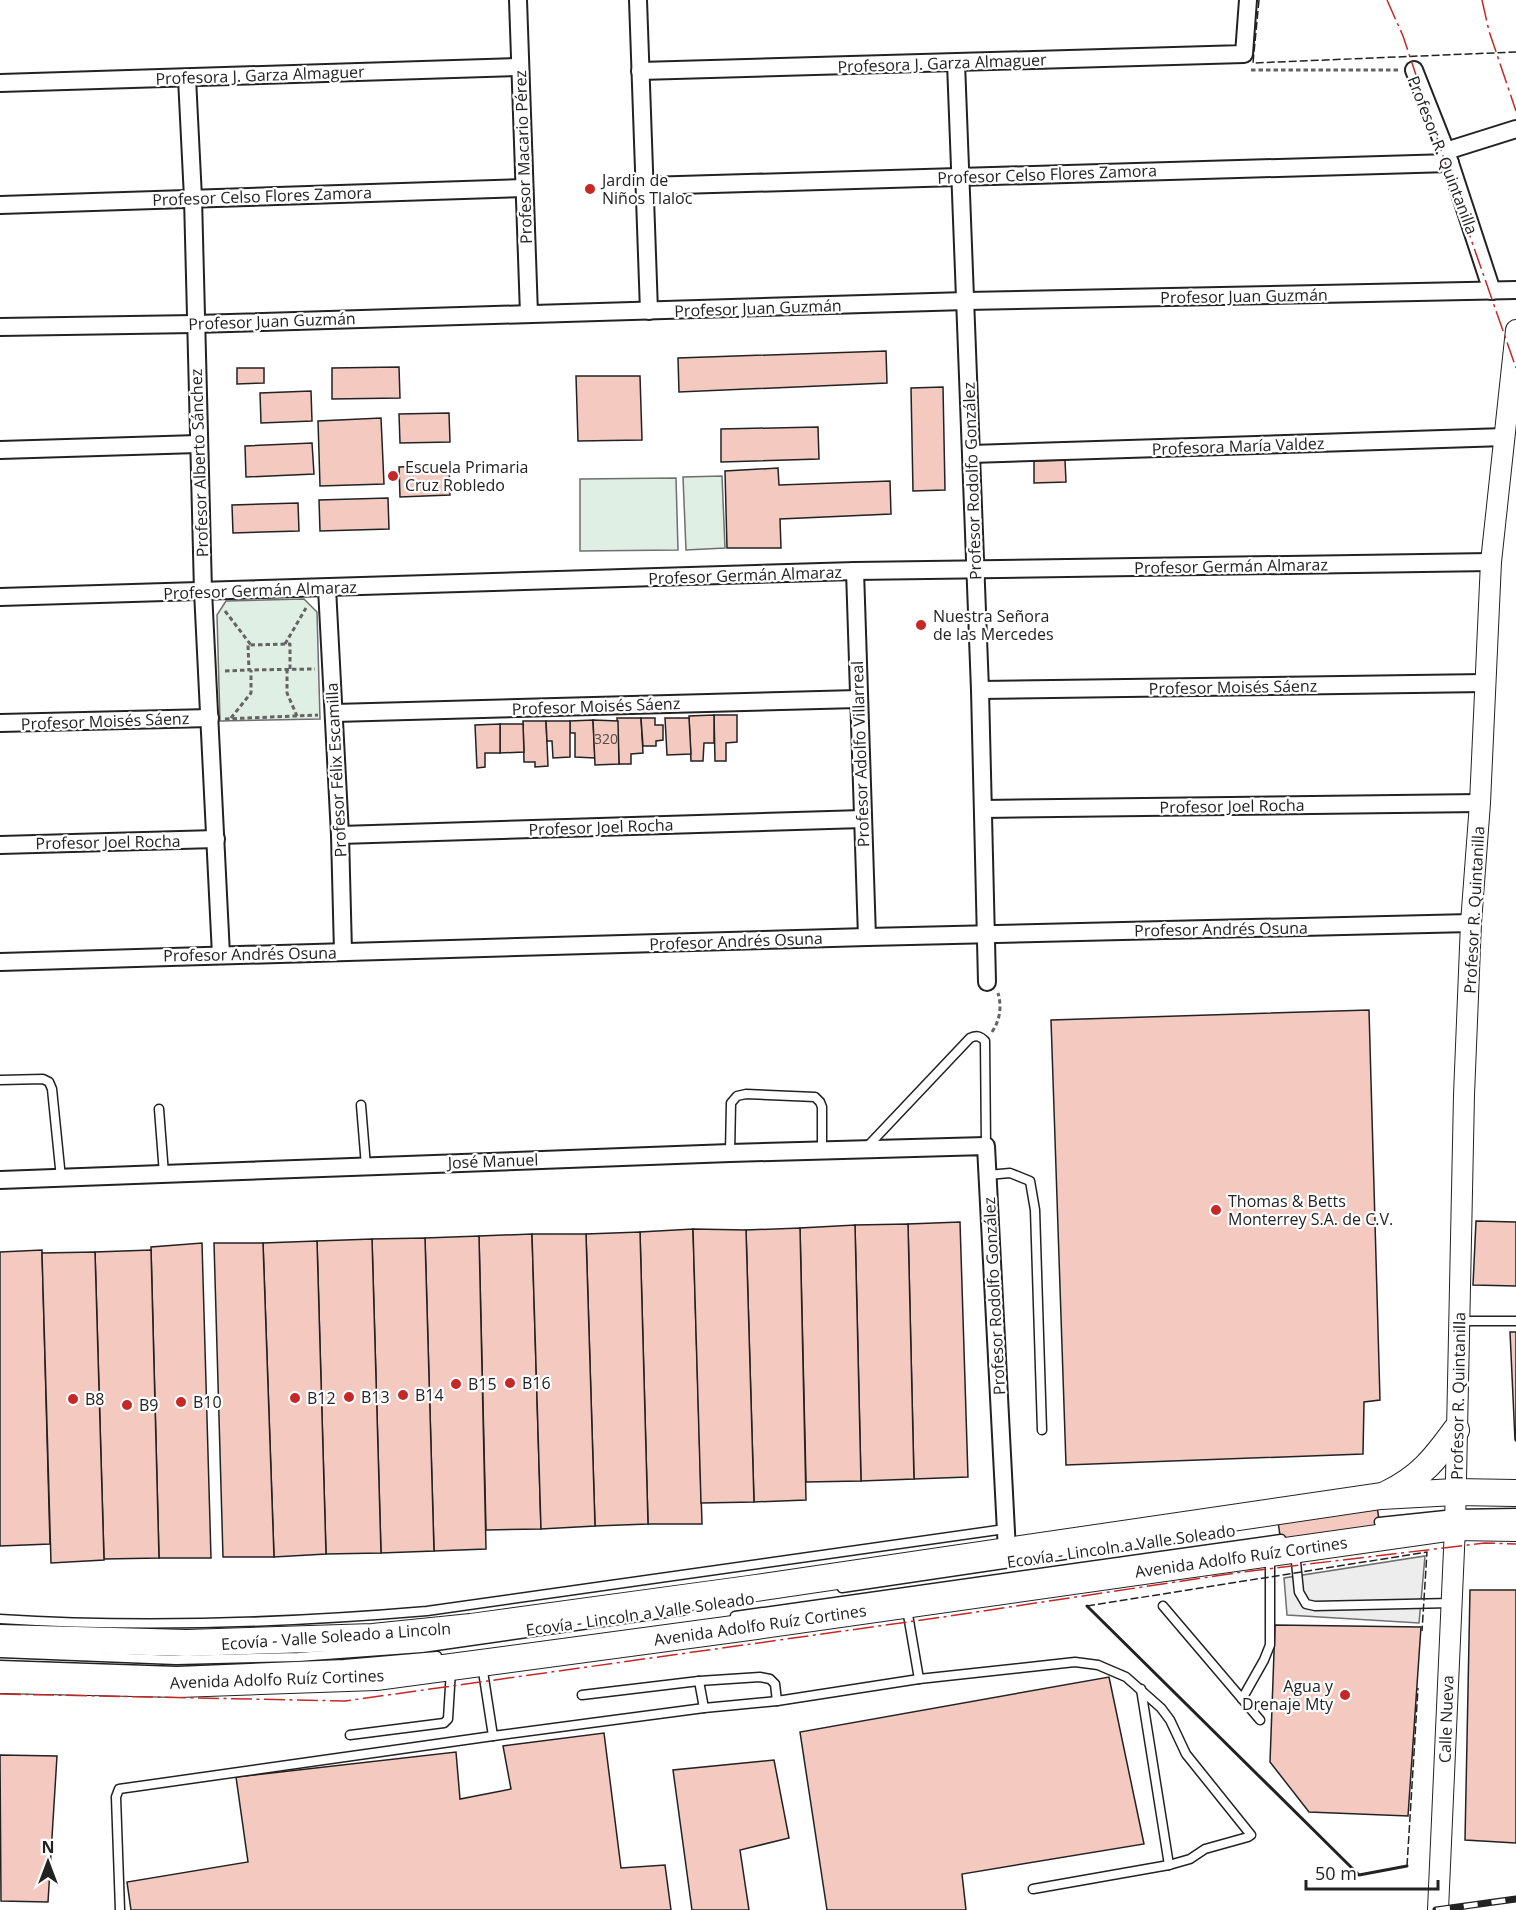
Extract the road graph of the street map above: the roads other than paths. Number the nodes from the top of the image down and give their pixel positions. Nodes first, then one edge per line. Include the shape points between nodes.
1 (518, 0) edge
2 (638, 0) edge
3 (1248, 0) edge
4 (956, 63) junction
5 (520, 67) junction
6 (640, 70) junction
7 (1414, 70) road end
8 (188, 78) junction
9 (0, 83) edge
10 (1516, 129) edge
11 (1448, 157) junction
12 (961, 177) junction
13 (645, 186) junction
14 (524, 188) junction
15 (193, 198) junction
16 (0, 205) edge
17 (1516, 290) edge
18 (1492, 291) junction
19 (966, 301) junction
20 (649, 311) junction
21 (529, 314) junction
22 (195, 324) junction
23 (0, 327) edge
24 (1516, 330) edge
25 (1505, 437) junction
26 (198, 444) junction
27 (0, 450) edge
28 (971, 454) junction
29 (1507, 508) edge
30 (1491, 562) junction
31 (974, 570) junction
32 (855, 571) junction
33 (327, 588) junction
34 (203, 591) junction
35 (0, 597) edge
36 (1485, 683) junction
37 (980, 690) junction
38 (858, 699) junction
39 (326, 714) junction
40 (217, 718) junction
41 (0, 723) edge
42 (1480, 803) junction
43 (984, 809) junction
44 (863, 819) junction
45 (340, 835) junction
46 (216, 839) junction
47 (0, 845) edge
48 (1471, 923) junction
49 (985, 934) junction
50 (867, 937) junction
51 (343, 952) junction
52 (221, 955) junction
53 (0, 962) edge
54 (987, 982) road end
55 (0, 1080) edge
56 (361, 1105) dead end
57 (159, 1109) dead end
58 (986, 1146) junction
59 (865, 1149) junction
60 (822, 1150) junction
61 (730, 1153) junction
62 (366, 1166) junction
63 (164, 1174) junction
64 (988, 1175) junction
65 (61, 1178) junction
66 (0, 1180) edge
67 (1460, 1321) junction
68 (1516, 1321) edge
69 (1042, 1430) dead end
70 (1456, 1430) junction
71 (1516, 1493) edge
72 (1381, 1496) junction
73 (1433, 1503) dead end
74 (1457, 1507) junction
75 (1516, 1513) edge
76 (1379, 1522) dead end
77 (1516, 1528) edge
78 (1197, 1536) dead end
79 (1006, 1540) junction
80 (1282, 1547) junction
81 (829, 1590) dead end
82 (1451, 1603) junction
83 (906, 1605) junction
84 (1163, 1606) dead end
85 (701, 1608) dead end
86 (727, 1617) dead end
87 (0, 1619) edge
88 (0, 1638) edge
89 (0, 1653) edge
90 (448, 1661) junction
91 (482, 1663) junction
92 (0, 1665) edge
93 (919, 1679) junction
94 (0, 1680) edge
95 (699, 1681) junction
96 (1141, 1689) junction
97 (582, 1695) dead end
98 (1242, 1698) junction
99 (777, 1701) junction
100 (704, 1708) junction
101 (1260, 1720) dead end
102 (350, 1735) dead end
103 (493, 1736) junction
104 (1169, 1864) junction
105 (1033, 1888) dead end
106 (120, 1910) edge
107 (1438, 1910) edge

1 - 5 street, Profesor Macario Pérez
2 - 6 street
3 - 4 street, Profesora J. Garza Almaguer via 1244,54
4 - 6 street, Profesora J. Garza Almaguer
4 - 12 street, Profesor Rodolfo González
5 - 8 street, Profesora J. Garza Almaguer
5 - 14 street, Profesor Macario Pérez
6 - 13 street
7 - 11 street, Profesor R. Quintanilla
8 - 9 street, Profesora J. Garza Almaguer
8 - 15 street, Profesor Alberto Sánchez
10 - 11 street, Profesor Celso Flores Zamora
11 - 12 street, Profesor Celso Flores Zamora
11 - 18 street, Profesor R. Quintanilla
12 - 13 street, Profesor Celso Flores Zamora
12 - 19 street, Profesor Rodolfo González
13 - 20 street
14 - 15 street, Profesor Celso Flores Zamora
14 - 21 street, Profesor Macario Pérez
15 - 16 street, Profesor Celso Flores Zamora
15 - 22 street, Profesor Alberto Sánchez
17 - 18 street, Profesor Juan Guzmán
18 - 19 street, Profesor Juan Guzmán
19 - 20 street, Profesor Juan Guzmán
19 - 28 street, Profesor Rodolfo González
20 - 21 street, Profesor Juan Guzmán
21 - 22 street, Profesor Juan Guzmán
22 - 23 street, Profesor Juan Guzmán
22 - 26 street, Profesor Alberto Sánchez
24 - 25 street, Profesor R. Quintanilla
25 - 28 street, Profesora María Valdez
25 - 29 street, Profesor R. Quintanilla
26 - 27 street
26 - 34 street, Profesor Alberto Sánchez
28 - 31 street, Profesor Rodolfo González
29 - 30 street, Profesor R. Quintanilla
30 - 31 street, Profesor Germán Almaraz
30 - 36 street, Profesor R. Quintanilla
31 - 32 street, Profesor Germán Almaraz
31 - 37 street, Profesor Rodolfo González
32 - 33 street, Profesor Germán Almaraz
32 - 38 street, Profesor Adolfo Villarreal
33 - 34 street, Profesor Germán Almaraz
33 - 39 street, Profesor Félix Escamilla
34 - 35 street, Profesor Germán Almaraz
34 - 40 street, Profesor Alberto Sánchez
36 - 37 street, Profesor Moisés Sáenz
36 - 42 street, Profesor R. Quintanilla
37 - 43 street, Profesor Rodolfo González
38 - 39 street, Profesor Moisés Sáenz
38 - 44 street, Profesor Adolfo Villarreal
39 - 45 street, Profesor Félix Escamilla
40 - 41 street, Profesor Moisés Sáenz
40 - 46 street, Profesor Alberto Sánchez
42 - 43 street, Profesor Joel Rocha
42 - 48 street, Profesor R. Quintanilla
43 - 49 street, Profesor Rodolfo González
44 - 45 street, Profesor Joel Rocha
44 - 50 street, Profesor Adolfo Villarreal
45 - 51 street, Profesor Félix Escamilla
46 - 47 street, Profesor Joel Rocha
46 - 52 street, Profesor Alberto Sánchez
48 - 49 street, Profesor Andrés Osuna
48 - 67 street, Profesor R. Quintanilla
49 - 50 street, Profesor Andrés Osuna
49 - 54 street, Profesor Rodolfo González
50 - 51 street, Profesor Andrés Osuna
51 - 52 street, Profesor Andrés Osuna
52 - 53 street, Profesor Andrés Osuna
55 - 65 lane via 49,1082
56 - 62 lane
57 - 63 lane
58 - 59 street, José Manuel
58 - 59 lane, Profesor Rodolfo González via 985,1041 976,1035
58 - 64 street, Profesor Rodolfo González
59 - 60 street, José Manuel
60 - 61 street, José Manuel
60 - 61 lane via 822,1107 815,1097 746,1094 731,1103
61 - 62 street, José Manuel
62 - 63 street, José Manuel
63 - 65 street, José Manuel
64 - 69 lane via 1010,1173 1030,1181 1035,1210
64 - 79 street, Profesor Rodolfo González
65 - 66 street, José Manuel
67 - 68 lane
67 - 70 street, Profesor R. Quintanilla
70 - 72 main road via 1417,1476
70 - 74 street, Profesor R. Quintanilla
71 - 74 main road, Avenida Adolfo Ruíz Cortines
72 - 74 main road, Avenida Adolfo Ruíz Cortines
72 - 79 main road, Avenida Adolfo Ruíz Cortines
73 - 74 lane
74 - 75 lane
74 - 76 lane
74 - 77 main road, Avenida Adolfo Ruíz Cortines
74 - 80 main road, Avenida Adolfo Ruíz Cortines
74 - 82 street, Calle Nueva
78 - 81 lane
79 - 87 lane via 370,1616 220,1622
79 - 88 main road, Avenida Adolfo Ruíz Cortines via 518,1621 373,1637 187,1643
80 - 82 lane via 1306,1604
80 - 83 main road, Avenida Adolfo Ruíz Cortines
80 - 86 lane, Ecovía - Lincoln a Valle Soleado
80 - 98 lane via 1270,1645
82 - 107 street, Calle Nueva
83 - 91 main road, Avenida Adolfo Ruíz Cortines
83 - 93 lane
84 - 98 lane
85 - 89 lane, Ecovía - Valle Soleado a Lincoln via 422,1648 298,1657 176,1660
90 - 91 main road, Avenida Adolfo Ruíz Cortines
90 - 92 lane via 177,1671
90 - 94 main road, Avenida Adolfo Ruíz Cortines via 376,1677 179,1684
90 - 102 lane via 448,1719 444,1723
91 - 103 lane
93 - 96 lane via 1075,1662 1098,1665 1126,1677
93 - 99 lane
95 - 97 lane
95 - 99 lane via 765,1677 775,1684
95 - 100 lane
96 - 104 lane
96 - 104 lane via 1161,1708 1186,1754 1251,1833
98 - 101 lane
99 - 100 lane
100 - 103 lane
103 - 106 lane via 119,1789 116,1797
104 - 105 lane

